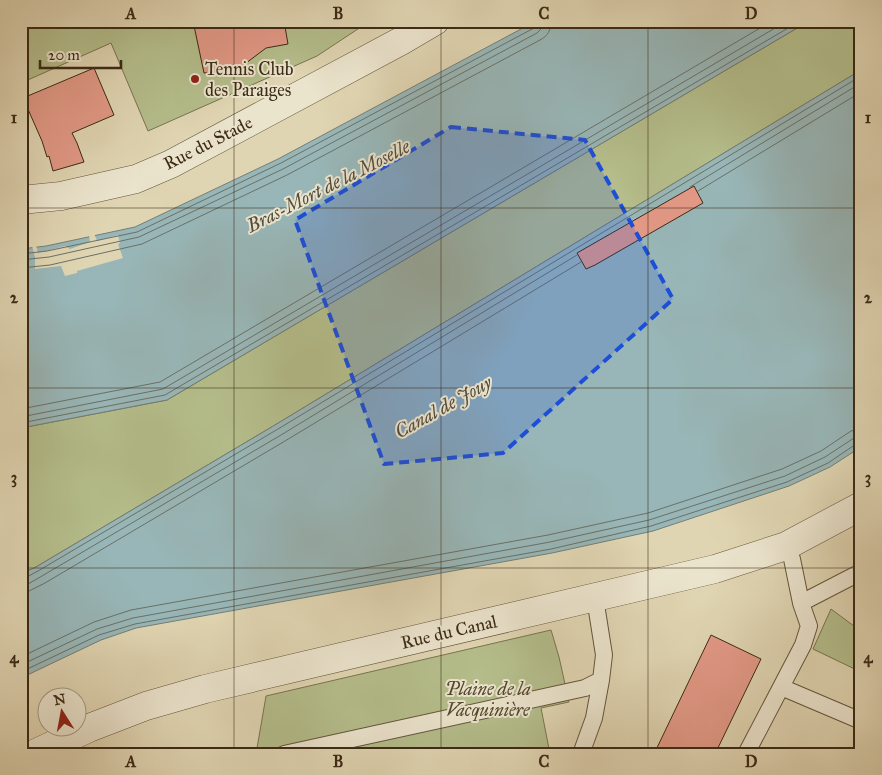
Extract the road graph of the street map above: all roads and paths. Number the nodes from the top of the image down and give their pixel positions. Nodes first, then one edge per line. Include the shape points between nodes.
1 (435, 21) edge
2 (21, 200) edge
3 (861, 506) edge
4 (786, 546) junction
5 (861, 572) edge
6 (595, 598) junction
7 (802, 603) junction
8 (601, 680) junction
9 (781, 687) junction
10 (861, 720) edge
11 (34, 754) edge
12 (284, 754) edge
13 (581, 754) edge
14 (746, 754) edge

1 - 2 street, Rue du Stade via 171,164 136,179 60,196
3 - 4 street, Rue du Canal
4 - 6 street, Rue du Canal via 715,570
4 - 7 lane
5 - 7 lane
6 - 8 lane via 604,655
6 - 11 street, Rue du Canal via 205,689 146,706
7 - 9 lane via 809,626
8 - 12 lane via 585,688
8 - 13 lane via 594,718
9 - 10 lane
9 - 14 lane

